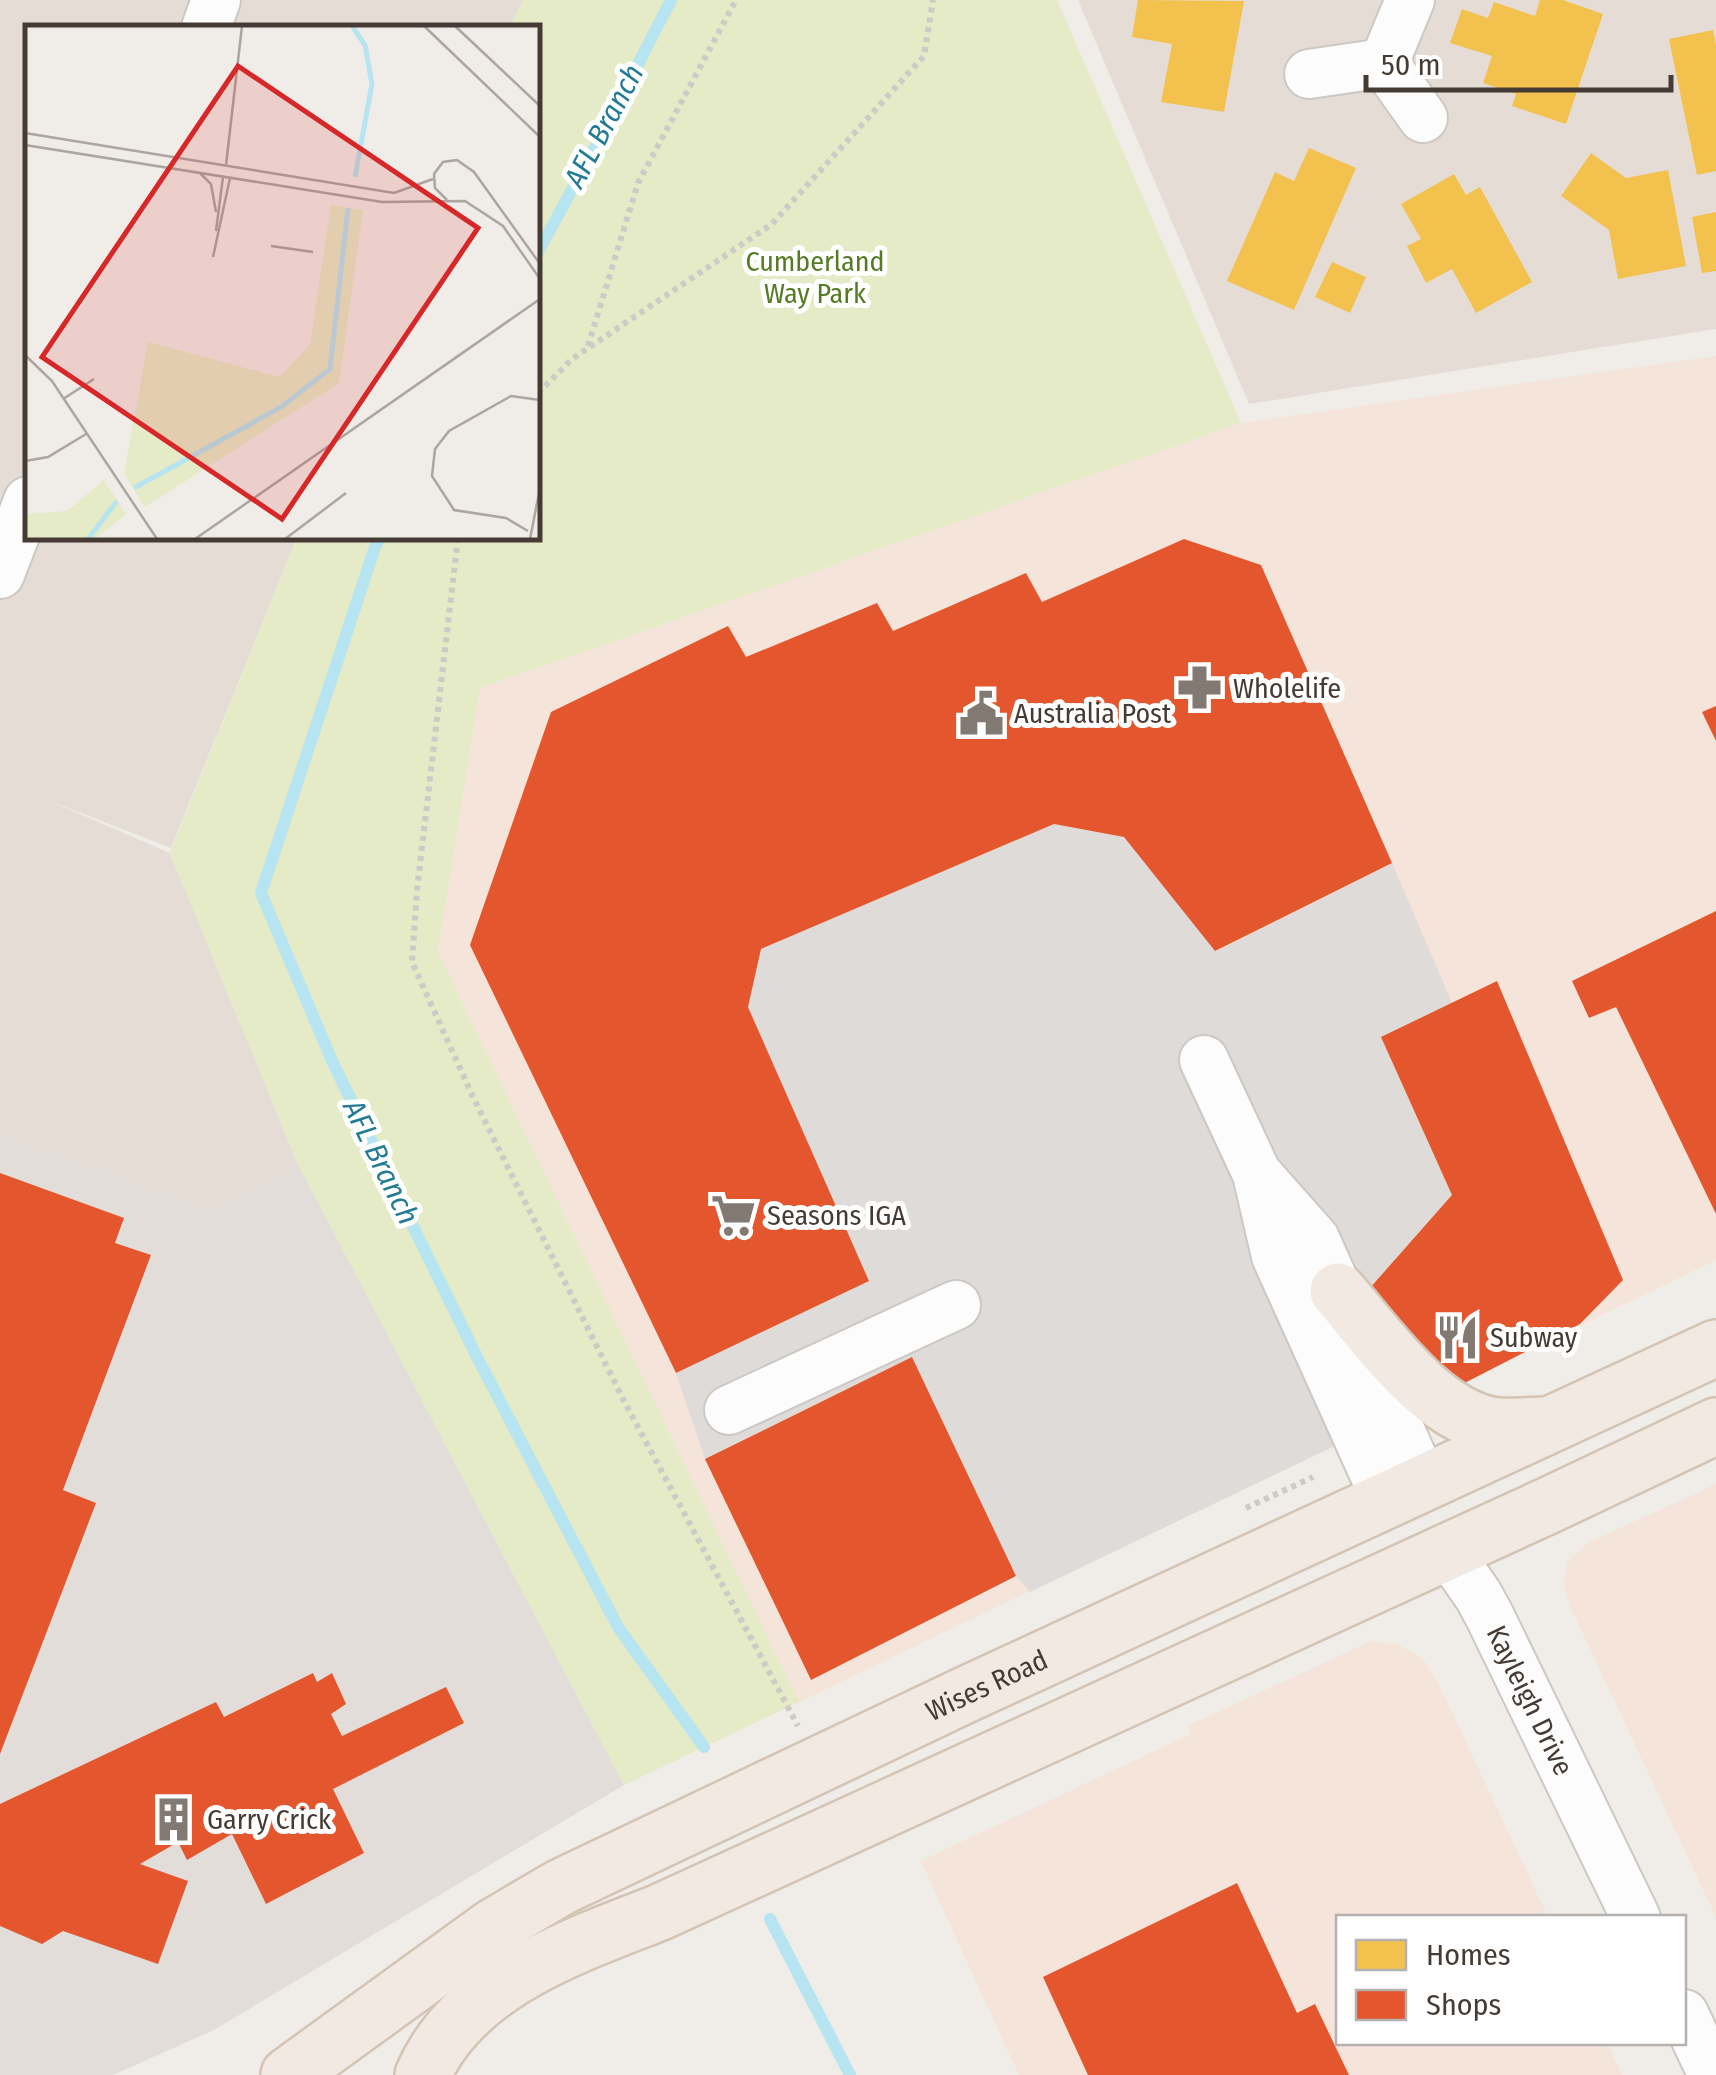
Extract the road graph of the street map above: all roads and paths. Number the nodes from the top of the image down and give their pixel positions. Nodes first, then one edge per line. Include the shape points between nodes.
1 (216, 0) edge
2 (736, 0) edge
3 (933, 0) edge
4 (1410, 0) edge
5 (207, 25) edge
6 (1384, 63) junction
7 (1309, 74) dead end
8 (1423, 118) dead end
9 (587, 349) junction
10 (540, 391) edge
11 (25, 509) edge
12 (458, 540) edge
13 (0, 574) edge
14 (1204, 1060) dead end
15 (1257, 1174) junction
16 (1338, 1291) junction
17 (956, 1305) dead end
18 (1716, 1348) edge
19 (730, 1410) dead end
20 (1550, 1425) junction
21 (1716, 1426) edge
22 (1405, 1493) junction
23 (1448, 1552) junction
24 (800, 1731) dead end
25 (1635, 1915) edge
26 (1686, 2018) edge
27 (289, 2075) edge
28 (423, 2075) edge
29 (1713, 2075) edge

1 - 5 street
2 - 9 path via 638,184
3 - 9 path via 924,56 772,224
4 - 6 street
6 - 7 street
6 - 8 street
9 - 10 path
11 - 13 street
12 - 24 path via 412,962 614,1381
14 - 15 street
15 - 16 street via 1315,1239
15 - 22 street via 1276,1256
16 - 20 main road via 1410,1374 1455,1412 1496,1426
16 - 22 street
17 - 19 street
18 - 20 main road, Wises Road
20 - 22 main road, Wises Road
21 - 23 main road
22 - 23 main road, Kayleigh Drive
22 - 27 main road, Wises Road via 561,1887
23 - 25 street, Kayleigh Drive via 1488,1614
23 - 28 main road via 529,1969 452,2027
26 - 29 street

